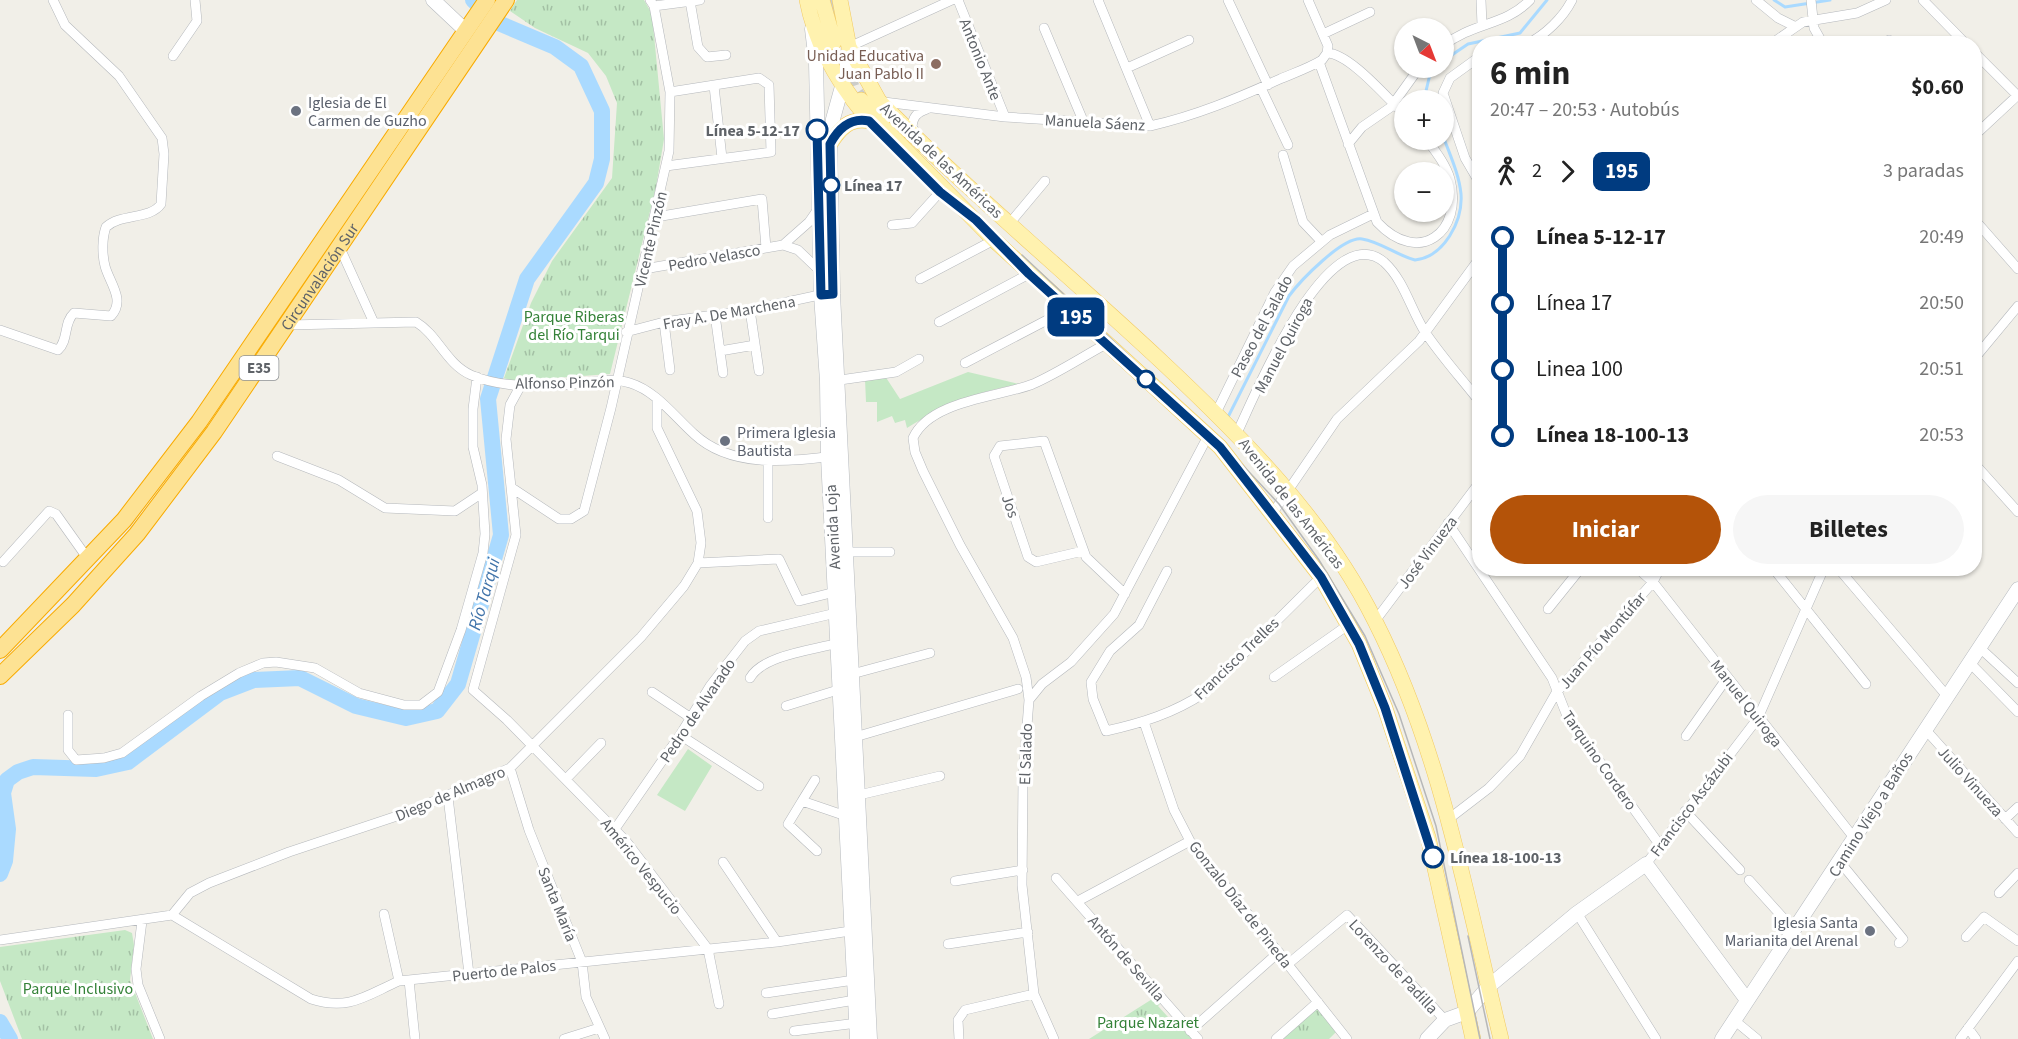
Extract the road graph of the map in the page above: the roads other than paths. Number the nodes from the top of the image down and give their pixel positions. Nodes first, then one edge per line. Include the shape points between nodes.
1 (53, 0) edge
2 (195, 0) edge
3 (433, 0) edge
4 (487, 0) edge
5 (506, 0) edge
6 (700, 0) edge
7 (822, 0) edge
8 (840, 0) edge
9 (952, 0) edge
10 (958, 0) edge
11 (1098, 0) edge
12 (1228, 0) edge
13 (1308, 0) edge
14 (1481, 0) edge
15 (1530, 0) edge
16 (1572, 0) edge
17 (1756, 0) edge
18 (1811, 0) edge
19 (1886, 0) edge
20 (1923, 0) edge
21 (690, 1) edge
22 (652, 3) edge
23 (809, 7) edge
24 (1370, 12) dead end
25 (1812, 16) junction
26 (1482, 25) junction
27 (1794, 27) junction
28 (468, 28) junction
29 (1044, 28) dead end
30 (1323, 34) junction
31 (1540, 36) edge
32 (1782, 36) edge
33 (1818, 36) edge
34 (1958, 36) edge
35 (1454, 37) edge
36 (1189, 40) dead end
37 (834, 42) tunnel mouth
38 (849, 47) junction
39 (1327, 53) junction
40 (726, 55) dead end
41 (173, 56) dead end
42 (1982, 60) edge
43 (1319, 62) junction
44 (1472, 62) edge
45 (1127, 68) junction
46 (714, 86) junction
47 (843, 86) junction
48 (1265, 86) junction
49 (670, 92) junction
50 (2018, 95) edge
51 (869, 99) junction
52 (1394, 104) joint
53 (932, 108) junction
54 (1005, 117) junction
55 (869, 121) junction
56 (1083, 123) junction
57 (1150, 126) junction
58 (1982, 129) edge
59 (830, 144) junction
60 (1288, 144) dead end
61 (1348, 144) junction
62 (929, 148) junction
63 (1434, 150) edge
64 (1283, 155) dead end
65 (722, 158) junction
66 (666, 166) junction
67 (1472, 170) edge
68 (1045, 180) dead end
69 (760, 188) dead end
70 (940, 192) junction
71 (762, 199) junction
72 (818, 209) junction
73 (1373, 214) junction
74 (656, 217) junction
75 (976, 220) junction
76 (1010, 223) junction
77 (892, 225) dead end
78 (1982, 228) edge
79 (994, 240) junction
80 (1321, 241) junction
81 (1033, 244) junction
82 (783, 245) junction
83 (340, 248) junction
84 (766, 248) junction
85 (644, 268) junction
86 (1472, 269) edge
87 (2018, 269) edge
88 (820, 271) junction
89 (1029, 274) junction
90 (920, 279) dead end
91 (827, 294) junction
92 (2018, 306) edge
93 (1068, 309) junction
94 (750, 310) junction
95 (715, 315) junction
96 (664, 322) junction
97 (939, 322) dead end
98 (374, 323) junction
99 (289, 325) junction
100 (0, 330) edge
101 (626, 332) junction
102 (1425, 333) junction
103 (1106, 344) junction
104 (755, 345) junction
105 (1982, 349) edge
106 (720, 351) junction
107 (919, 359) dead end
108 (965, 363) dead end
109 (670, 369) dead end
110 (759, 371) dead end
111 (723, 374) dead end
112 (477, 377) junction
113 (616, 380) junction
114 (832, 381) junction
115 (521, 385) junction
116 (1472, 392) edge
117 (657, 399) junction
118 (1218, 415) junction
119 (1236, 432) junction
120 (1210, 437) junction
121 (277, 456) dead end
122 (834, 456) junction
123 (768, 460) junction
124 (1982, 472) edge
125 (512, 488) junction
126 (1287, 491) junction
127 (1472, 492) edge
128 (482, 493) junction
129 (2018, 512) edge
130 (1272, 514) junction
131 (768, 518) dead end
132 (1448, 524) junction
133 (1083, 551) junction
134 (844, 552) junction
135 (890, 552) dead end
136 (88, 559) junction
137 (1472, 560) edge
138 (3, 562) dead end
139 (698, 563) junction
140 (1167, 571) dead end
141 (1483, 576) edge
142 (1575, 576) edge
143 (1646, 576) edge
144 (1656, 576) edge
145 (1779, 576) edge
146 (1820, 576) edge
147 (1845, 576) edge
148 (1321, 577) junction
149 (1653, 582) junction
150 (2018, 589) edge
151 (835, 592) junction
152 (1125, 594) junction
153 (2014, 605) edge
154 (1548, 609) dead end
155 (1804, 609) junction
156 (836, 613) junction
157 (1376, 621) junction
158 (1348, 625) junction
159 (838, 644) junction
160 (1980, 648) junction
161 (0, 650) edge
162 (930, 653) dead end
163 (1970, 663) junction
164 (852, 674) junction
165 (0, 676) edge
166 (750, 678) dead end
167 (1274, 678) dead end
168 (1727, 678) junction
169 (2018, 682) edge
170 (1866, 684) dead end
171 (841, 689) junction
172 (1018, 689) dead end
173 (652, 692) dead end
174 (1556, 693) junction
175 (1947, 696) junction
176 (1029, 700) junction
177 (786, 706) dead end
178 (2018, 712) edge
179 (68, 715) dead end
180 (1758, 717) junction
181 (691, 718) junction
182 (1144, 722) junction
183 (1925, 729) junction
184 (680, 735) junction
185 (1686, 736) dead end
186 (855, 737) junction
187 (601, 743) dead end
188 (532, 746) junction
189 (510, 768) junction
190 (940, 776) dead end
191 (566, 779) junction
192 (815, 780) dead end
193 (759, 786) dead end
194 (859, 795) junction
195 (448, 797) junction
196 (802, 801) junction
197 (2018, 807) edge
198 (1685, 811) junction
199 (846, 816) junction
200 (1450, 818) junction
201 (2005, 819) junction
202 (615, 829) junction
203 (2018, 833) edge
204 (1855, 839) junction
205 (1190, 841) junction
206 (1659, 844) junction
207 (817, 852) dead end
208 (723, 862) dead end
209 (1840, 862) junction
210 (1646, 864) junction
211 (1023, 870) junction
212 (1740, 870) dead end
213 (2018, 873) edge
214 (1056, 878) dead end
215 (1749, 880) dead end
216 (955, 881) dead end
217 (1999, 893) dead end
218 (1078, 901) junction
219 (1577, 913) junction
220 (384, 914) dead end
221 (172, 915) junction
222 (142, 921) junction
223 (857, 930) junction
224 (1795, 931) junction
225 (1028, 932) junction
226 (1966, 937) dead end
227 (1, 940) edge
228 (2018, 941) edge
229 (777, 942) junction
230 (1899, 943) dead end
231 (948, 944) dead end
232 (708, 949) junction
233 (1279, 952) junction
234 (582, 962) junction
235 (2018, 963) edge
236 (1288, 964) junction
237 (469, 974) junction
238 (854, 980) junction
239 (404, 981) junction
240 (1488, 987) junction
241 (766, 993) dead end
242 (1034, 994) junction
243 (855, 1000) junction
244 (1747, 1000) junction
245 (1318, 1002) junction
246 (719, 1004) dead end
247 (1467, 1012) junction
248 (772, 1014) dead end
249 (1445, 1020) junction
250 (1734, 1020) junction
251 (857, 1023) junction
252 (599, 1028) junction
253 (1968, 1028) junction
254 (794, 1031) dead end
255 (1190, 1031) junction
256 (1342, 1037) edge
257 (160, 1039) edge
258 (415, 1039) edge
259 (564, 1039) edge
260 (605, 1039) edge
261 (857, 1039) edge
262 (870, 1039) edge
263 (959, 1039) edge
264 (1054, 1039) edge
265 (1198, 1039) edge
266 (1276, 1039) edge
267 (1427, 1039) edge
268 (1473, 1039) edge
269 (1501, 1039) edge
270 (1656, 1039) edge
271 (1722, 1039) edge
272 (1756, 1039) edge
273 (1960, 1039) edge
274 (1976, 1039) edge

1 - 100 street via 65,25 119,76 162,138 161,204 153,212 114,221 106,227 103,253 117,298 111,316 74,313 58,350
2 - 41 street via 197,21
3 - 28 main road
4 - 28 highway, Circunvalación Sur / E35
5 - 83 highway, Circunvalación Sur / E35
6 - 21 street
7 - 37 main road
8 - 38 main road, Avenida de las Américas
9 - 38 street
10 - 54 street, Antonio Ante
11 - 45 street
12 - 48 street
13 - 30 street
14 - 26 street
15 - 26 street via 1512,15
16 - 31 street
17 - 27 street
18 - 25 street
19 - 25 street via 1857,13
20 - 34 street
21 - 22 street
21 - 40 street via 698,47 707,57
22 - 49 street, Vicente Pinzón
23 - 47 main road, Avenida de las Américas via 831,68
23 - 72 main road, Avenida Loja via 816,62
24 - 30 street
25 - 27 street
25 - 33 street
26 - 35 street
27 - 32 street
28 - 136 highway, Circunvalación Sur / E35 via 199,423
29 - 56 street
30 - 39 street
36 - 45 street
38 - 47 main road, Avenida Loja
38 - 51 main road, Avenida de las Américas
39 - 43 street
39 - 52 street via 1347,60
42 - 50 street
43 - 48 street, Manuela Sáenz
43 - 61 street
44 - 67 street via 1455,73 1443,93
45 - 57 street
46 - 49 street
46 - 65 street
46 - 65 street via 759,78 769,85 771,152
47 - 55 main road, Avenida de las Américas
47 - 59 main road, Avenida Loja
48 - 57 street, Manuela Sáenz via 1186,117
48 - 60 street
49 - 66 street, Vicente Pinzón
50 - 58 street
51 - 53 street, Manuela Sáenz
51 - 62 main road, Avenida de las Américas
51 - 75 main road, Avenida de las Américas via 885,129
51 - 81 main road, Avenida de las Américas via 891,126 955,184
52 - 61 street via 1357,132
53 - 54 street, Manuela Sáenz
53 - 62 street via 913,118 912,128
54 - 56 street, Manuela Sáenz
55 - 59 main road via 861,119 842,127
55 - 70 main road, Avenida de las Américas
56 - 57 street, Manuela Sáenz
59 - 91 main road, Avenida Loja
61 - 73 street
62 - 76 main road, Avenida de las Américas
63 - 73 street via 1451,185 1450,213 1442,229 1428,243 1411,244 1382,228
64 - 80 street via 1303,222
65 - 66 street
66 - 74 street, Vicente Pinzón
68 - 76 street
69 - 71 street
70 - 75 main road, Avenida de las Américas
70 - 77 street via 912,224
71 - 74 street
71 - 84 street
72 - 82 street, Pedro Velasco via 810,222
72 - 88 main road, Avenida Loja
73 - 80 street, Paseo del Salado
74 - 85 street, Vicente Pinzón
75 - 79 main road, Avenida de las Américas
76 - 81 main road, Avenida de las Américas
78 - 87 street
79 - 89 main road, Avenida de las Américas
79 - 90 street
80 - 118 street, Paseo del Salado via 1281,282
81 - 118 main road, Avenida de las Américas
82 - 84 street, Pedro Velasco
82 - 88 street, Pedro Velasco via 798,250
83 - 98 street
83 - 99 highway, Circunvalación Sur / E35
84 - 85 street, Pedro Velasco
85 - 101 street, Vicente Pinzón
86 - 102 street
88 - 91 main road, Avenida Loja
89 - 93 main road, Avenida de las Américas
89 - 97 street
91 - 94 street, Fray A. De Marchena
91 - 114 main road, Avenida Loja
92 - 105 street
93 - 103 main road, Avenida de las Américas
93 - 108 street
94 - 95 street, Fray A. De Marchena
94 - 104 street
95 - 96 street, Fray A. De Marchena
95 - 106 street
96 - 101 street, Fray A. De Marchena
96 - 109 street
98 - 99 street, Alfonso Pinzón
98 - 112 street, Alfonso Pinzón via 416,322 426,328 457,366
99 - 165 highway, Circunvalación Sur / E35 via 137,534 73,605
101 - 113 street, Vicente Pinzón
102 - 116 street, Manuel Quiroga
102 - 119 street, Manuel Quiroga via 1401,286 1382,261 1368,256 1345,263 1317,285 1301,306
102 - 126 street via 1343,412
103 - 120 main road, Avenida de las Américas
103 - 176 street, El Salado via 1026,386 968,400 928,421 914,438 915,452 939,503 1018,649
104 - 106 street
104 - 110 street
106 - 111 street
107 - 114 street via 896,372
112 - 115 street, Alfonso Pinzón
112 - 128 street via 472,409 473,447
113 - 115 street, Alfonso Pinzón
113 - 117 street, Alfonso Pinzón via 636,385
113 - 125 street, Vicente Pinzón via 584,511 571,519 559,519
114 - 122 main road, Avenida Loja
115 - 125 street via 510,405 506,439
117 - 123 street, Alfonso Pinzón via 716,449 744,458
117 - 139 street, Diego de Almagro via 660,436 697,511 701,543
118 - 119 main road, Avenida de las Américas
119 - 126 main road, Avenida de las Américas
120 - 130 main road, Avenida de las Américas
120 - 152 street
121 - 128 street via 339,480 385,508 455,511
122 - 123 street, Alfonso Pinzón
122 - 134 main road, Avenida Loja
122 - 151 main road, Avenida Loja
123 - 131 street
124 - 129 street
125 - 188 street, Américo Vespucio via 516,535 473,690
126 - 130 street
126 - 157 main road, Avenida de las Américas via 1335,552
127 - 132 street, José Vinueza
128 - 179 street via 483,553 471,597 444,680 438,692 421,705 381,701 315,668 276,662 239,673 171,715 127,749 104,758 71,757
130 - 148 main road, Avenida de las Américas
132 - 137 street, Tarquino Cordero
132 - 157 street, José Vinueza
133 - 133 street, Jos via 1047,444 1041,439 1000,446 994,456 1028,557 1036,562
133 - 152 street
134 - 135 street
134 - 164 main road, Avenida Loja
136 - 138 street via 56,514 49,511
136 - 161 highway, Circunvalación Sur / E35
139 - 151 street via 779,559 799,601
139 - 188 street, Diego de Almagro via 641,637
140 - 182 street, Francisco Trelles via 1138,625 1110,651 1091,681 1093,699 1106,731
141 - 174 street, Tarquino Cordero via 1552,678
142 - 154 street
143 - 149 street, Manuel Quiroga
144 - 149 street, Juan Pío Montúfar
145 - 155 street
146 - 155 street, Francisco Ascázubi
147 - 175 street
148 - 158 main road, Avenida de las Américas
148 - 182 street, Francisco Trelles via 1204,693 1184,706
149 - 168 street, Manuel Quiroga
149 - 174 street, Juan Pío Montúfar
150 - 153 main road, Camino Viejo a Baños
151 - 156 main road, Avenida Loja
152 - 176 street via 1114,614 1071,662 1042,684
153 - 160 main road, Camino Viejo a Baños
155 - 170 street
155 - 180 street, Francisco Ascázubi
156 - 159 main road, Avenida Loja
156 - 181 street, Pedro de Alvarado via 759,631 745,641
157 - 200 main road, Avenida de las Américas via 1414,712
158 - 167 street
158 - 247 main road, Avenida de las Américas via 1385,708 1428,837
159 - 166 street via 767,662
159 - 171 main road, Avenida Loja
160 - 163 main road, Camino Viejo a Baños
160 - 169 street
162 - 164 street
163 - 175 main road, Camino Viejo a Baños
163 - 178 street
164 - 186 main road, Avenida Loja
168 - 180 street, Manuel Quiroga
168 - 185 street
171 - 177 street
171 - 199 main road, Avenida Loja
172 - 186 street
173 - 181 street
174 - 200 street, Juan Pío Montúfar via 1520,756 1489,788
174 - 206 street, Tarquino Cordero via 1567,716
175 - 183 main road, Camino Viejo a Baños
176 - 211 street, El Salado via 1023,778
180 - 198 street, Francisco Ascázubi
180 - 204 street, Manuel Quiroga
181 - 184 street, Pedro de Alvarado
182 - 205 street, Gonzalo Díaz de Pineda via 1174,810
183 - 201 street, Julio Vinueza
183 - 204 main road, Camino Viejo a Baños
184 - 193 street
184 - 202 street, Pedro de Alvarado
186 - 194 main road, Avenida Loja
187 - 191 street
188 - 189 street, Diego de Almagro
188 - 191 street, Américo Vespucio
189 - 195 street, Diego de Almagro
189 - 234 street, Santa María via 529,830
190 - 194 street
191 - 202 street, Américo Vespucio
192 - 196 street
194 - 223 main road, Avenida Loja
195 - 221 street, Diego de Almagro via 208,883 190,893
195 - 237 street
196 - 199 street
196 - 207 street via 788,824
197 - 201 street
198 - 206 street, Francisco Ascázubi
198 - 212 street
199 - 223 main road, Avenida Loja
200 - 240 main road, Avenida de las Américas
201 - 203 street, Julio Vinueza
202 - 232 street, Américo Vespucio
204 - 209 main road, Camino Viejo a Baños
205 - 218 street
205 - 233 street, Gonzalo Díaz de Pineda
206 - 210 street, Francisco Ascázubi
208 - 229 street
209 - 224 main road, Camino Viejo a Baños
209 - 230 street via 1903,939
210 - 219 main road, Francisco Ascázubi
210 - 244 main road
211 - 216 street
211 - 225 street, El Salado
213 - 217 street
214 - 218 street, Antón de Sevilla
215 - 224 street
218 - 255 street, Antón de Sevilla
219 - 240 main road, Francisco Ascázubi
219 - 270 street
220 - 239 street
221 - 222 street
221 - 239 street, Puerto de Palos via 311,999 327,1004 363,1000
222 - 227 street
222 - 257 street via 138,985
223 - 229 street, Puerto de Palos
223 - 238 main road, Avenida Loja
223 - 262 main road, Avenida Loja
224 - 244 main road, Camino Viejo a Baños
225 - 231 street
225 - 242 street, El Salado
226 - 228 street via 1984,917
229 - 232 street, Puerto de Palos
232 - 234 street, Puerto de Palos
232 - 246 street, Américo Vespucio
233 - 236 street, Gonzalo Díaz de Pineda
233 - 255 street
234 - 237 street, Puerto de Palos
234 - 252 street, Santa María via 586,997
235 - 253 street
236 - 245 street, Gonzalo Díaz de Pineda
236 - 249 street, Lorenzo de Padilla via 1347,915
237 - 239 street, Puerto de Palos
238 - 241 street
238 - 243 main road, Avenida Loja
239 - 258 street
240 - 247 main road, Francisco Ascázubi
240 - 269 main road, Avenida de las Américas
242 - 263 street via 965,1010 958,1020
242 - 264 street, El Salado
243 - 248 street
243 - 251 main road, Avenida Loja
244 - 250 main road, Camino Viejo a Baños
245 - 256 street, Gonzalo Díaz de Pineda
245 - 266 street
247 - 249 main road
247 - 268 main road, Avenida de las Américas
249 - 267 main road
250 - 271 main road, Camino Viejo a Baños
250 - 272 street
251 - 254 street
251 - 261 main road, Avenida Loja
252 - 259 street
252 - 260 street, Santa María
253 - 273 street
253 - 274 street
255 - 265 street, Antón de Sevilla

